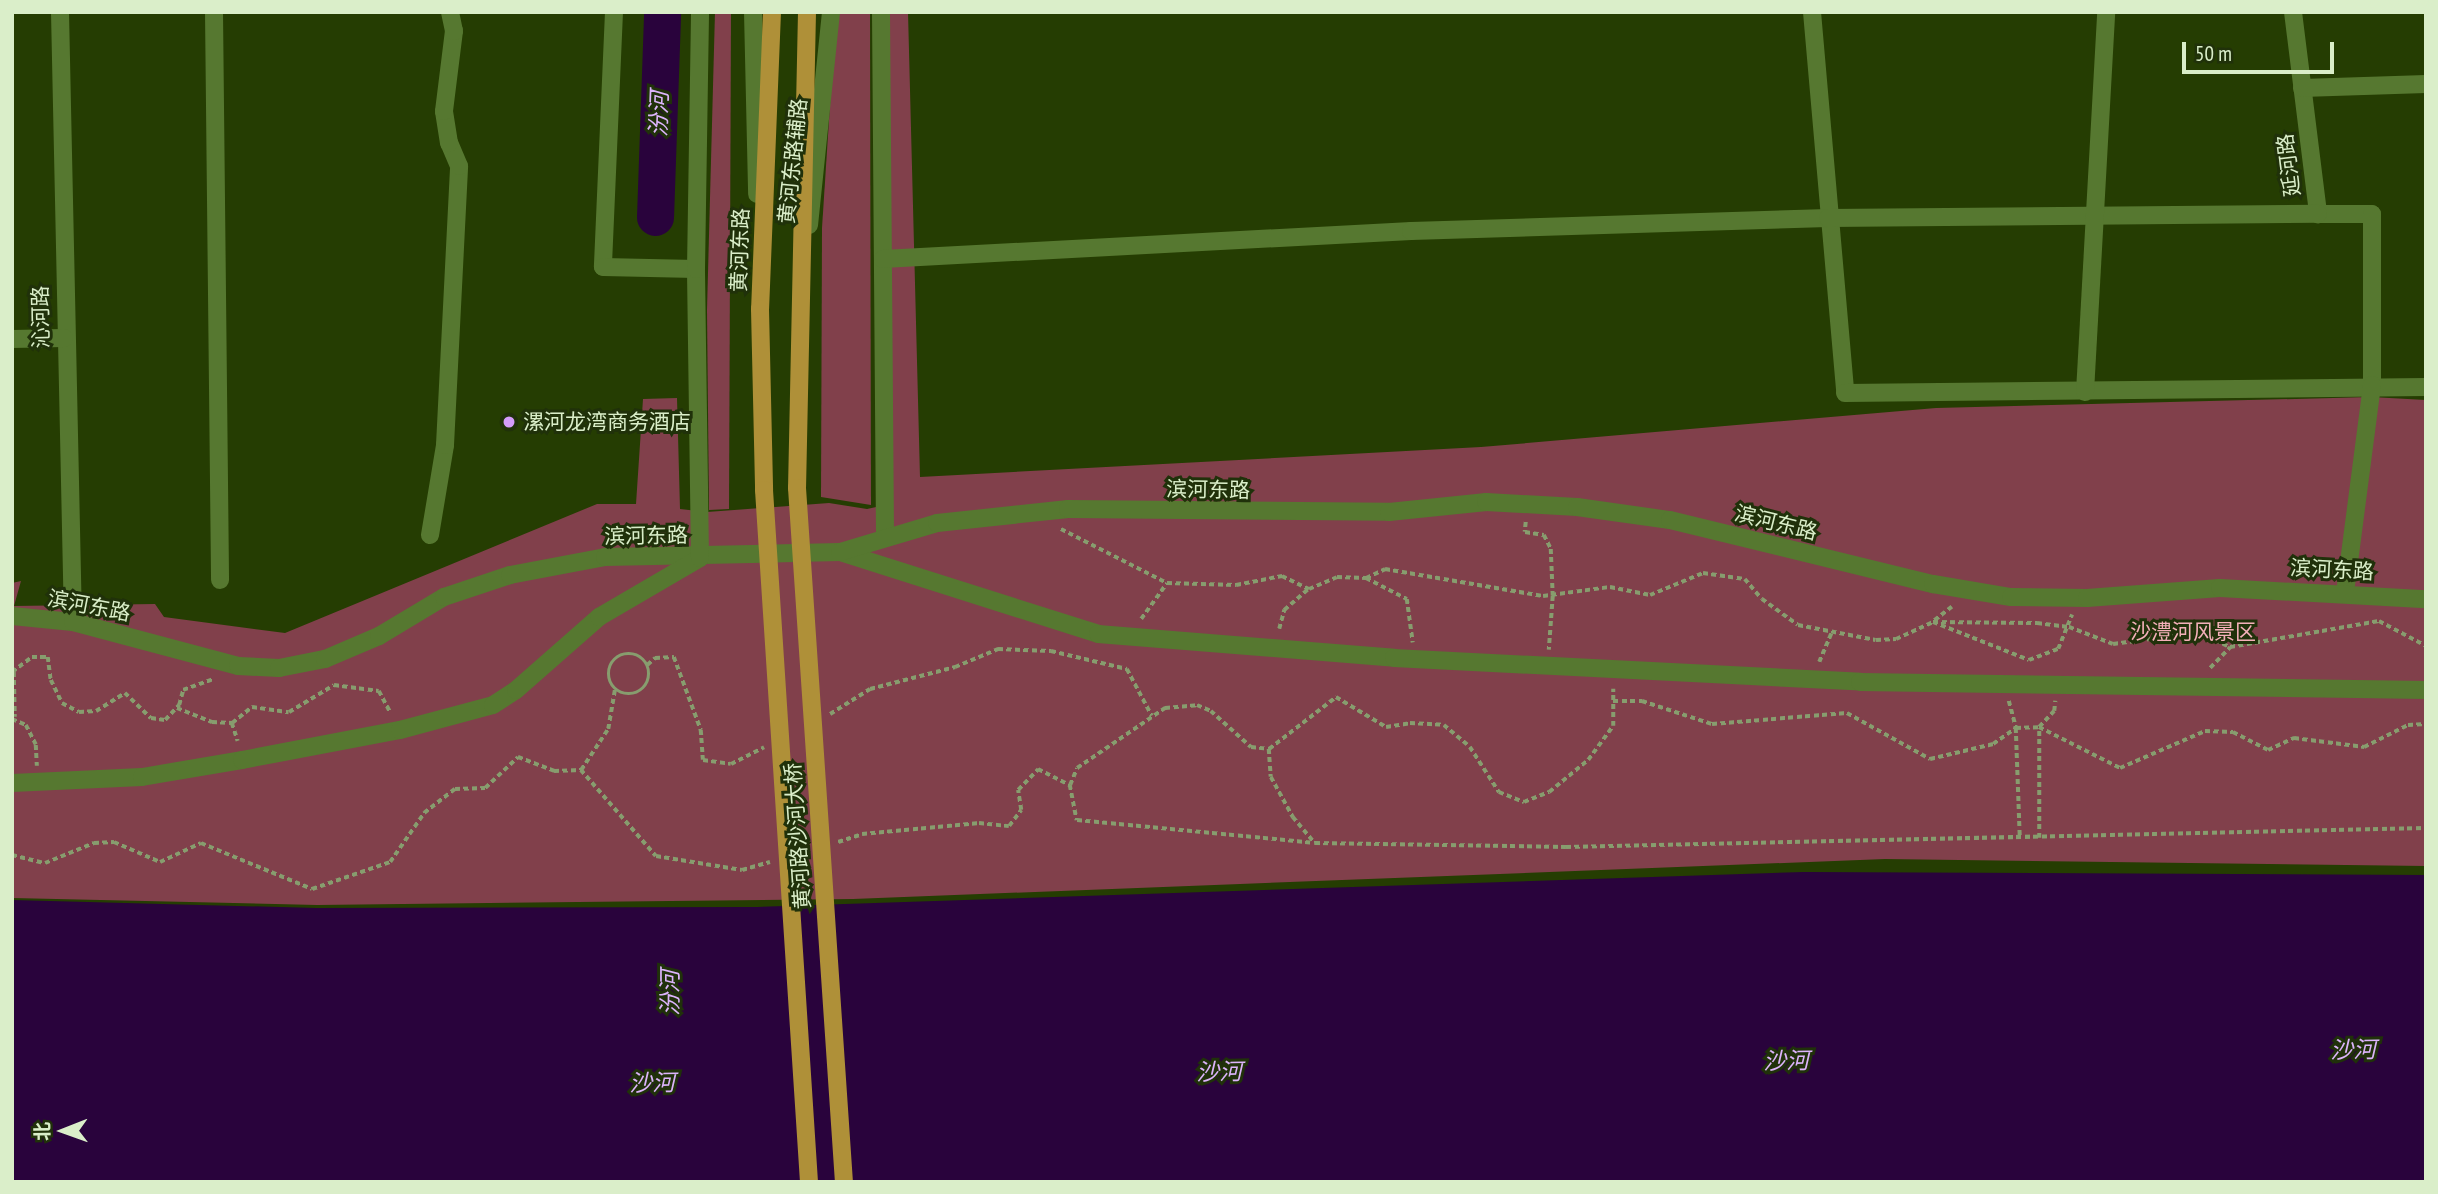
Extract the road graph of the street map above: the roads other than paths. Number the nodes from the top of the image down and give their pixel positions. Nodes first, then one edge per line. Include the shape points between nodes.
1 (60, 12) edge
2 (214, 12) edge
3 (450, 12) edge
4 (614, 12) edge
5 (700, 12) edge
6 (753, 12) edge
7 (772, 12) edge
8 (807, 12) edge
9 (831, 12) edge
10 (881, 12) edge
11 (1812, 12) edge
12 (2106, 12) edge
13 (2293, 12) edge
14 (2426, 84) edge
15 (2302, 88) junction
16 (2318, 214) junction
17 (2095, 215) junction
18 (1828, 218) junction
19 (883, 259) junction
20 (696, 269) junction
21 (760, 309) junction
22 (800, 315) junction
23 (64, 338) junction
24 (12, 339) edge
25 (2372, 385) junction
26 (2426, 387) edge
27 (2085, 392) junction
28 (764, 490) joint
29 (430, 535) dead end
30 (885, 536) junction
31 (840, 552) junction
32 (700, 558) junction
33 (220, 580) dead end
34 (2345, 593) junction
35 (2426, 598) edge
36 (12, 616) edge
37 (73, 622) junction
38 (2426, 690) edge
39 (12, 783) edge
40 (809, 1182) edge
41 (844, 1182) edge

1 - 23 street, 沁河路
2 - 33 street
3 - 29 street via 454,31 444,111 449,143 459,166 445,445
4 - 20 street via 603,267
5 - 20 street
6 - 21 street, 黄河东路辅路
7 - 21 main road, 黄河东路
8 - 22 main road
9 - 22 street, 黄河东路辅路
10 - 19 street
11 - 18 street
12 - 17 street
13 - 15 street, 延河路
14 - 15 street
15 - 16 street, 延河路
16 - 17 street
16 - 25 street, 延河路 via 2372,214
17 - 18 street
17 - 27 street
18 - 19 street via 1411,231
18 - 27 street via 1846,393
19 - 30 street
20 - 32 street
21 - 28 main road, 黄河东路
22 - 41 main road, 黄河路沙河大桥 via 797,488
23 - 24 street
23 - 37 street, 沁河路
25 - 26 street
25 - 27 street
25 - 34 street
28 - 40 main road, 黄河路沙河大桥
30 - 31 street, 滨河东路
30 - 34 street, 滨河东路 via 937,523 1051,510 1362,512 1486,502 1670,520 1933,584 2011,597 2077,598 2220,587
31 - 32 street, 滨河东路
31 - 38 street via 1098,635 1416,659 1812,680
32 - 37 street, 滨河东路 via 605,557 510,575 444,597 379,636 325,659 279,668 223,662
32 - 39 street via 599,617 493,705 400,730 142,777
34 - 35 street, 滨河东路
36 - 37 street, 滨河东路

